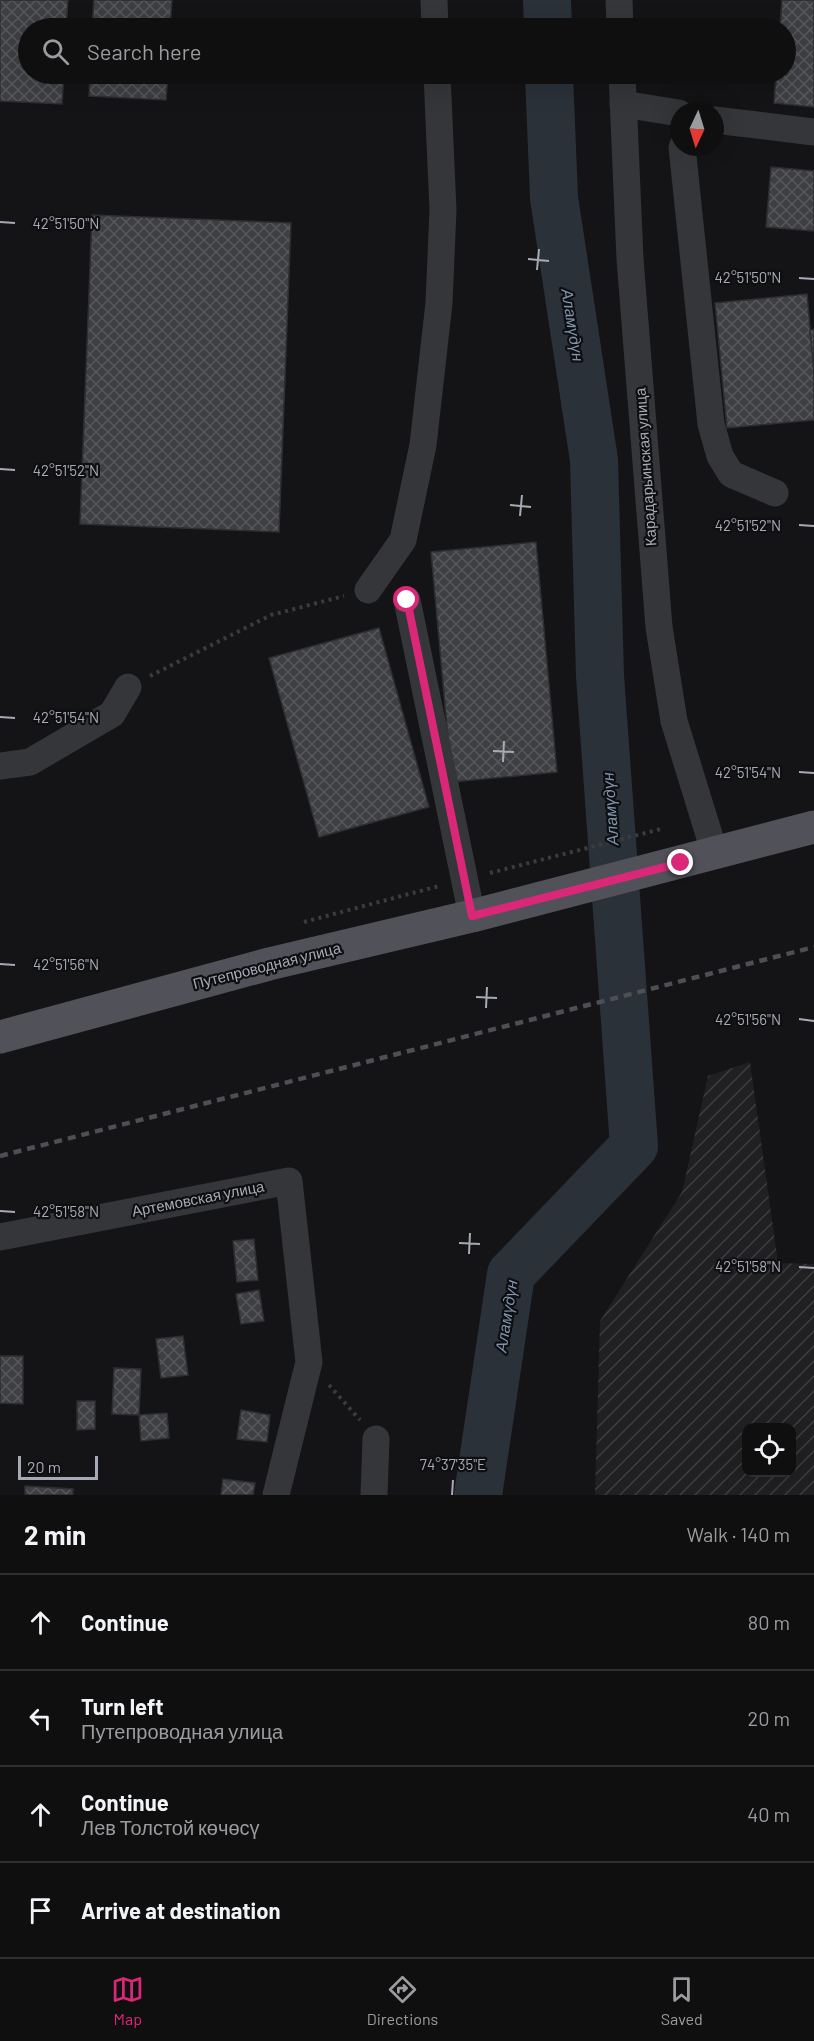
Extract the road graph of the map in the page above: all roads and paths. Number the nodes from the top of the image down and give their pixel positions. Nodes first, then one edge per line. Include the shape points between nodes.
1 (434, 0) edge
2 (619, 0) edge
3 (435, 18) edge
4 (620, 18) edge
5 (437, 84) edge
6 (622, 84) edge
7 (623, 104) junction
8 (670, 113) edge
9 (724, 121) edge
10 (814, 132) edge
11 (683, 156) edge
12 (775, 493) dead end
13 (368, 590) joint
14 (407, 600) dead end
15 (128, 687) joint
16 (0, 766) edge
17 (814, 826) edge
18 (661, 830) dead end
19 (564, 853) dead end
20 (715, 854) junction
21 (472, 916) junction
22 (0, 1037) edge
23 (0, 1237) edge
24 (309, 1362) junction
25 (376, 1439) joint
26 (276, 1495) edge
27 (374, 1495) edge

1 - 3 street
2 - 4 street
5 - 13 street via 443,210 440,303 423,445 403,540
6 - 7 street, Карадарьинская улица
7 - 8 street
7 - 20 street, Карадарьинская улица via 631,271 659,627 674,721
9 - 10 street
11 - 12 street via 711,424 720,456 731,474
13 - 15 path via 271,615
14 - 21 street
15 - 16 street via 112,714 30,762
17 - 20 main road, Путепроводная улица
18 - 19 path
20 - 21 main road, Путепроводная улица
21 - 22 main road, Путепроводная улица via 269,963
23 - 24 street, Артемовская улица via 289,1182
24 - 25 path
24 - 26 street
25 - 27 street

